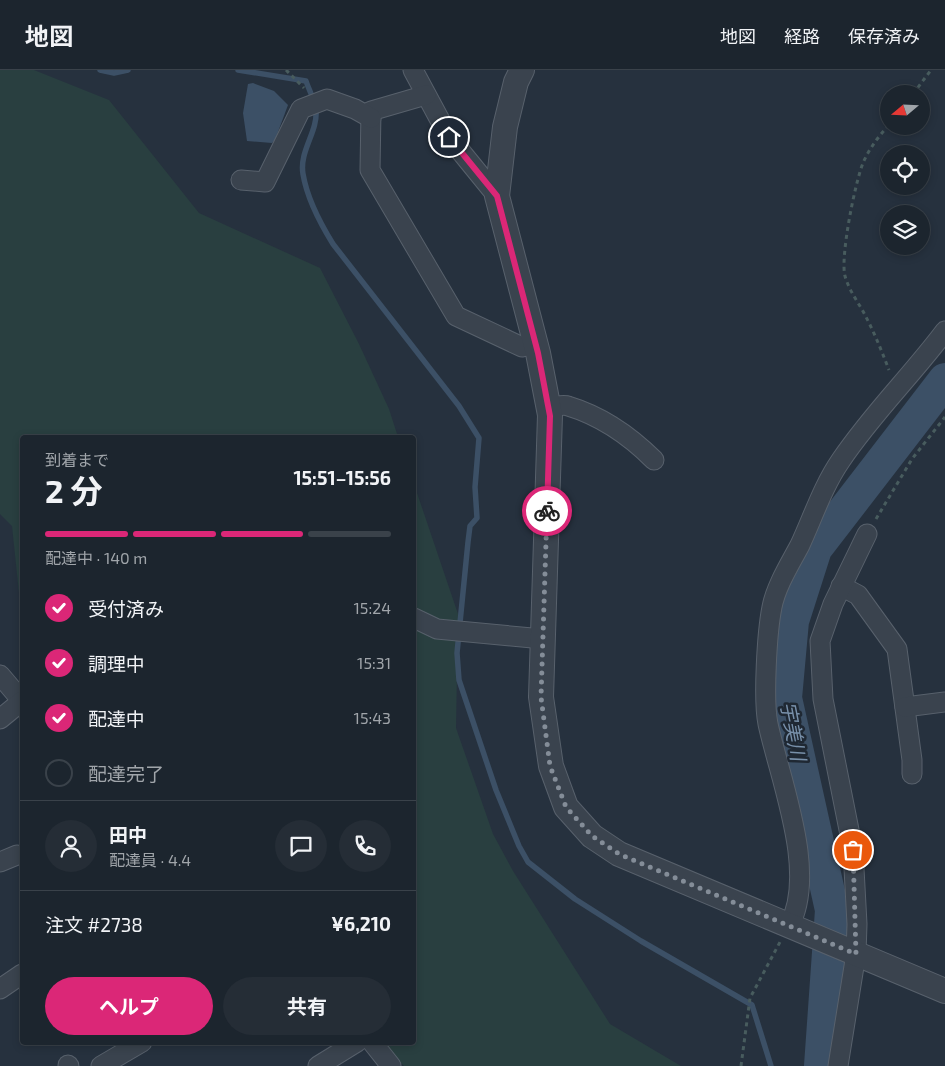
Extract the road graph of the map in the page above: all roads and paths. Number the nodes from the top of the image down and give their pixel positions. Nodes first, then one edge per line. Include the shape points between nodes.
1 (286, 70) edge
2 (413, 70) edge
3 (522, 70) edge
4 (931, 70) edge
5 (920, 85) edge
6 (426, 95) junction
7 (318, 103) junction
8 (370, 118) junction
9 (880, 135) edge
10 (241, 180) dead end
11 (497, 196) junction
12 (945, 331) edge
13 (535, 344) junction
14 (902, 386) junction
15 (549, 407) junction
16 (945, 416) edge
17 (654, 460) dead end
18 (867, 534) joint
19 (841, 586) junction
20 (416, 619) edge
21 (543, 639) junction
22 (0, 675) edge
23 (20, 699) edge
24 (945, 702) edge
25 (20, 703) edge
26 (905, 707) junction
27 (0, 718) edge
28 (912, 774) dead end
29 (792, 928) junction
30 (852, 952) junction
31 (20, 975) edge
32 (0, 989) edge
33 (945, 991) edge
34 (137, 1045) edge
35 (353, 1045) edge
36 (374, 1045) edge
37 (101, 1066) edge
38 (318, 1066) edge
39 (391, 1066) edge
40 (742, 1066) edge
41 (838, 1066) edge

1 - 7 path
2 - 6 street
3 - 11 street via 505,127
4 - 5 path
6 - 8 street via 371,110
6 - 11 street via 449,137
7 - 8 street via 327,99
7 - 10 street via 301,109 265,182
8 - 13 street via 370,170 456,316 522,347
9 - 14 path via 863,163 858,181 845,254 845,274 892,376
11 - 13 street
12 - 14 street
13 - 15 street
14 - 29 street via 863,430 828,483 772,606 768,642 768,723 798,853 800,889
15 - 17 street via 566,405 609,424 633,439
15 - 21 street
16 - 18 path via 912,458
18 - 19 street
19 - 26 street via 858,595 897,649
19 - 30 street via 820,641 820,670 836,774 853,850
20 - 21 street via 437,629
21 - 29 street via 543,716 550,766 566,807 592,836 619,854
22 - 23 street
24 - 26 street
25 - 27 street
26 - 28 street
29 - 30 street
29 - 40 path via 750,998
30 - 33 street
30 - 41 street
31 - 32 street
34 - 37 street
35 - 38 street
36 - 39 street

